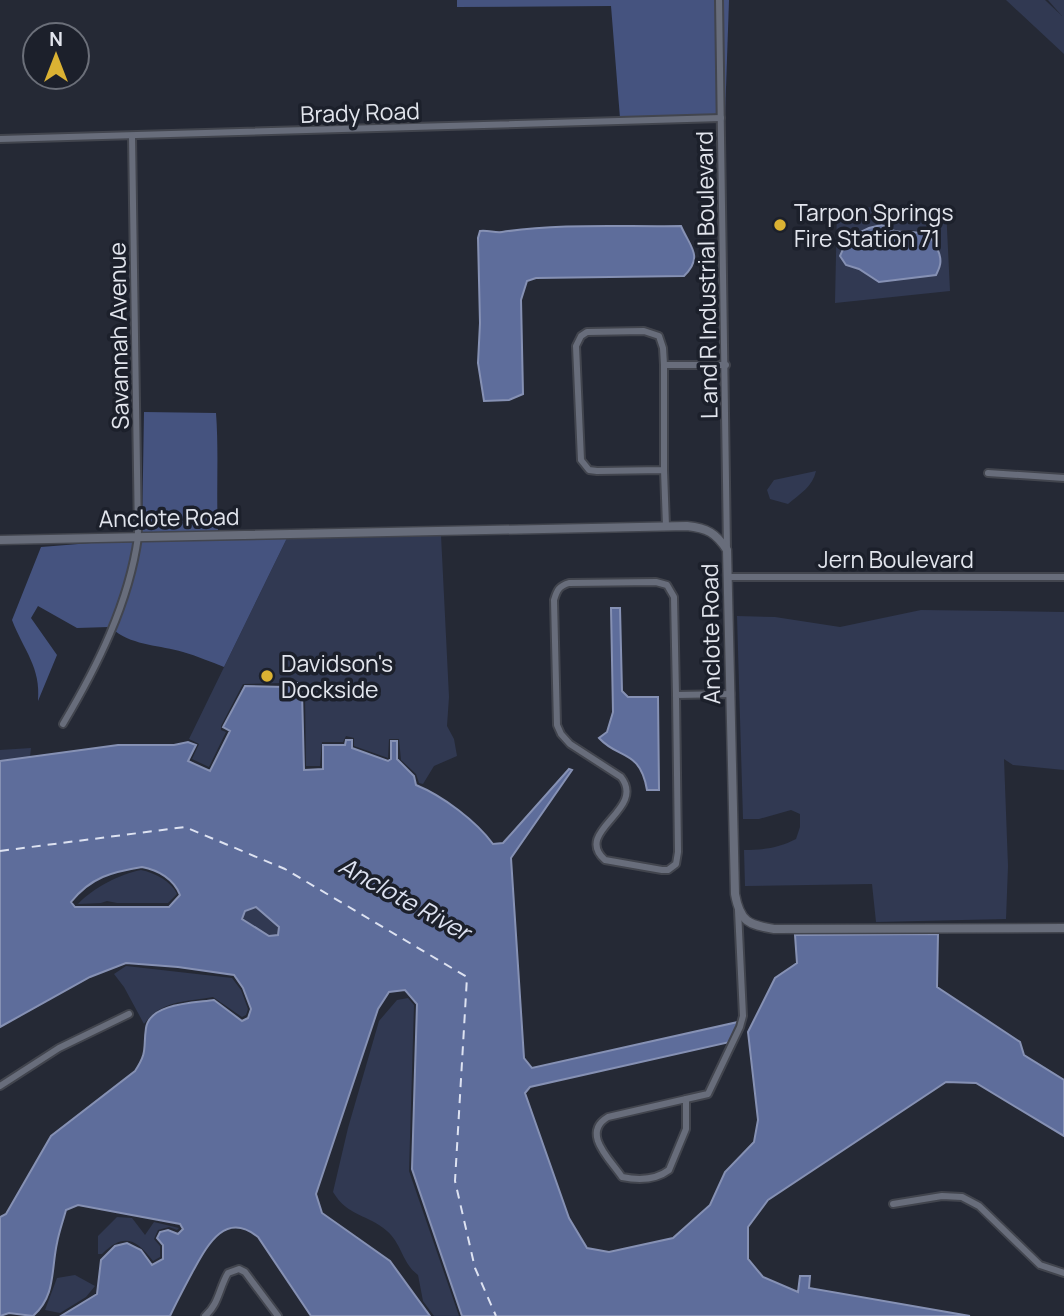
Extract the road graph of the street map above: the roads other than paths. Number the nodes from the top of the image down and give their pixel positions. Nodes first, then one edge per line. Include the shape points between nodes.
1 (719, 0) edge
2 (721, 118) junction
3 (132, 136) junction
4 (0, 139) edge
5 (664, 365) junction
6 (726, 365) junction
7 (664, 470) junction
8 (988, 473) dead end
9 (1064, 478) edge
10 (666, 526) junction
11 (138, 537) junction
12 (0, 540) edge
13 (727, 550) junction
14 (728, 577) junction
15 (1064, 577) edge
16 (731, 694) junction
17 (676, 695) junction
18 (63, 724) dead end
19 (737, 908) junction
20 (1064, 929) edge
21 (129, 1014) dead end
22 (0, 1086) edge
23 (686, 1099) junction
24 (893, 1205) dead end
25 (1064, 1273) edge
26 (205, 1316) edge
27 (278, 1316) edge

1 - 2 street, L and R Industrial Boulevard
2 - 3 street, Brady Road
2 - 6 street, L and R Industrial Boulevard
3 - 4 street, Brady Road
3 - 11 street, Savannah Avenue
5 - 6 street
5 - 7 street
5 - 7 street via 661,340 653,332 587,332 576,346 584,466 597,471
6 - 13 street, L and R Industrial Boulevard
7 - 10 street
8 - 9 street
10 - 11 street, Anclote Road
10 - 13 street, Anclote Road via 704,528
11 - 12 street, Anclote Road
11 - 18 street, Savannah Avenue via 113,627
13 - 14 street, Anclote Road
14 - 15 street, Jern Boulevard
14 - 16 street, Anclote Road
16 - 17 street
16 - 19 street, Anclote Road
17 - 17 street via 674,597 667,585 562,585 554,600 557,725 570,744 627,785 628,797 597,838 596,847 605,860 668,870 678,859
19 - 20 street via 752,925 774,929
19 - 23 street via 743,1016 708,1094
21 - 22 street via 59,1048
23 - 23 street via 599,1122 595,1130 598,1141 622,1177 636,1180 669,1170 686,1129
24 - 25 street via 962,1197 979,1206 1040,1265
26 - 27 street via 228,1273 239,1269

